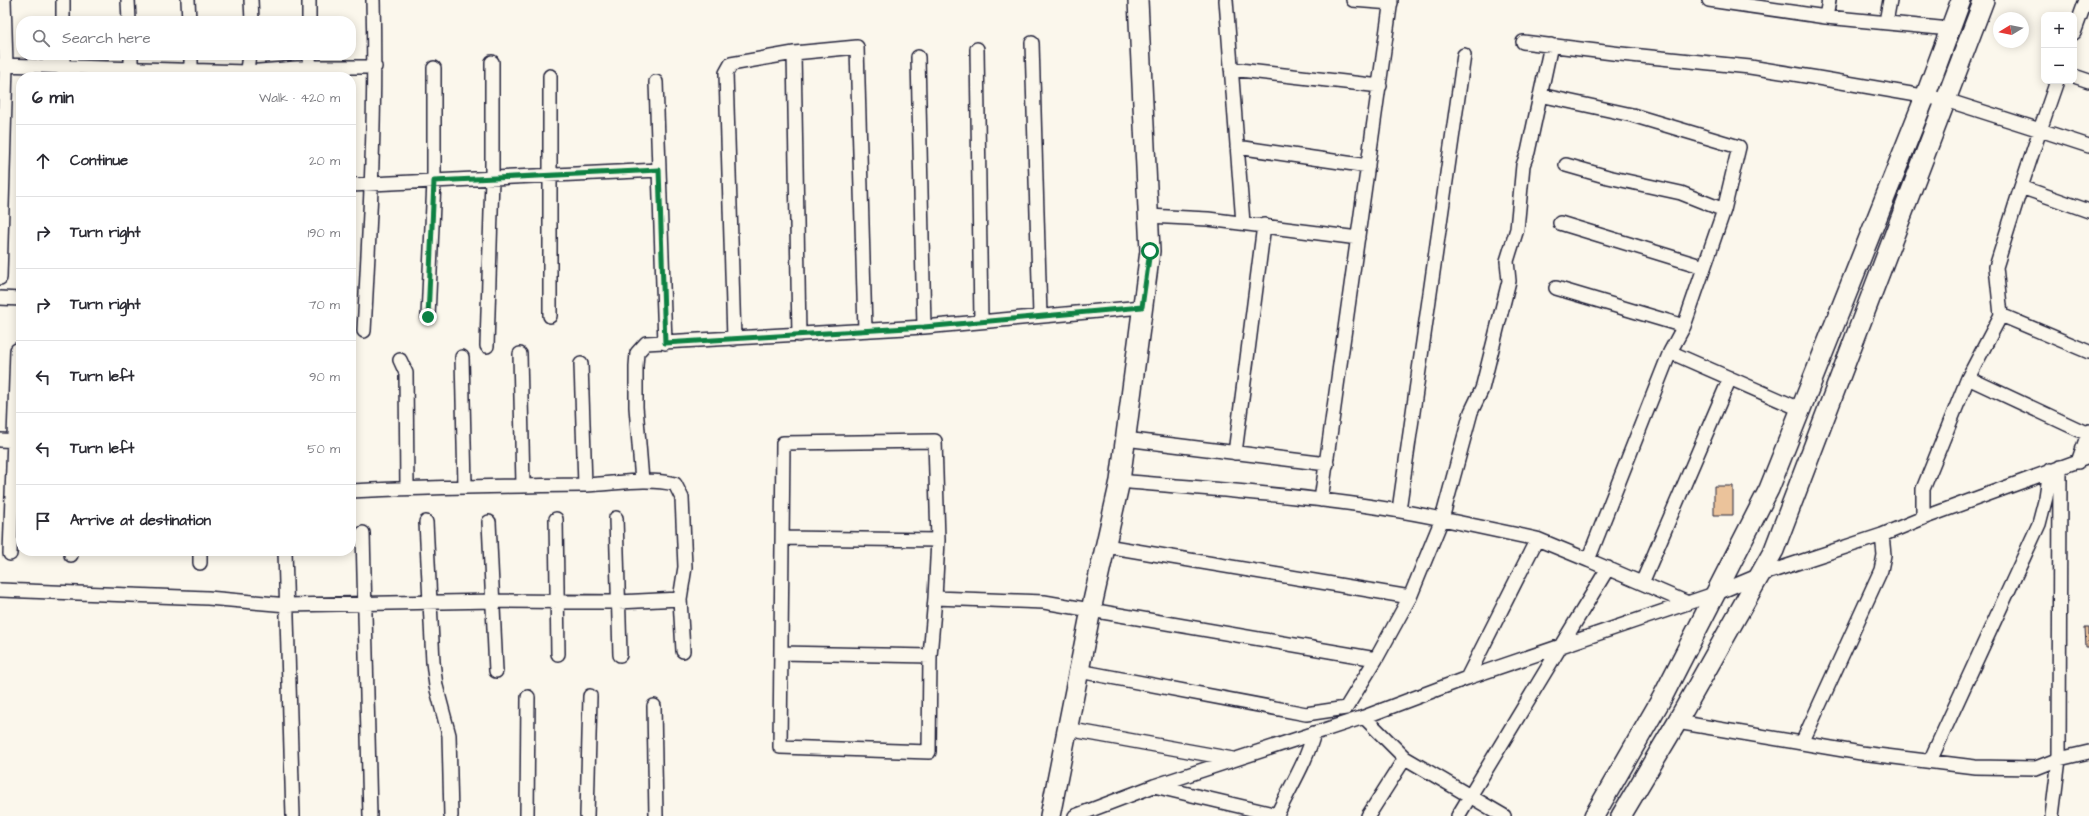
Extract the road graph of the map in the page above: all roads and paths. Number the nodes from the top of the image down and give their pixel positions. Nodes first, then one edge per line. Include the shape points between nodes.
1 (4, 0) edge
2 (62, 0) edge
3 (128, 0) edge
4 (188, 0) edge
5 (251, 0) edge
6 (309, 0) edge
7 (373, 0) edge
8 (1138, 0) edge
9 (1226, 0) edge
10 (1353, 0) edge
11 (1709, 0) edge
12 (1828, 0) edge
13 (1890, 0) edge
14 (1961, 0) edge
15 (1984, 0) edge
16 (2086, 0) edge
17 (1391, 2) edge
18 (1769, 4) edge
19 (63, 16) edge
20 (129, 16) edge
21 (189, 16) edge
22 (252, 16) edge
23 (309, 16) edge
24 (1826, 17) junction
25 (1886, 22) junction
26 (2077, 25) edge
27 (1950, 29) junction
28 (1523, 42) dead end
29 (1032, 43) dead end
30 (1551, 45) junction
31 (977, 49) dead end
32 (794, 52) junction
33 (1464, 55) dead end
34 (918, 57) dead end
35 (131, 60) edge
36 (191, 60) edge
37 (248, 60) edge
38 (492, 62) dead end
39 (3, 65) edge
40 (63, 66) edge
41 (310, 66) edge
42 (375, 66) junction
43 (434, 68) dead end
44 (132, 69) junction
45 (1231, 69) junction
46 (191, 72) joint
47 (247, 72) edge
48 (268, 72) edge
49 (550, 76) dead end
50 (2077, 77) edge
51 (2089, 81) edge
52 (656, 82) dead end
53 (2056, 84) edge
54 (1380, 86) junction
55 (1540, 95) junction
56 (1925, 97) junction
57 (1946, 100) junction
58 (2040, 130) junction
59 (2089, 146) edge
60 (1237, 147) junction
61 (1566, 165) dead end
62 (1368, 166) junction
63 (659, 170) junction
64 (551, 176) junction
65 (492, 178) junction
66 (434, 181) junction
67 (356, 184) edge
68 (372, 184) junction
69 (2021, 187) junction
70 (1724, 210) junction
71 (2089, 211) edge
72 (1148, 216) junction
73 (1243, 222) junction
74 (1560, 223) dead end
75 (1264, 225) junction
76 (1358, 238) junction
77 (1704, 266) junction
78 (0, 278) edge
79 (1556, 288) dead end
80 (0, 298) edge
81 (16, 299) edge
82 (1142, 307) junction
83 (2001, 315) junction
84 (550, 316) dead end
85 (1040, 316) junction
86 (428, 317) dead end
87 (981, 321) junction
88 (1684, 326) junction
89 (924, 327) junction
90 (865, 330) junction
91 (364, 331) dead end
92 (800, 335) junction
93 (734, 339) junction
94 (665, 343) junction
95 (487, 346) dead end
96 (1670, 352) junction
97 (2089, 352) edge
98 (520, 354) dead end
99 (462, 356) dead end
100 (400, 360) dead end
101 (581, 364) dead end
102 (1730, 378) junction
103 (1968, 378) junction
104 (1800, 409) junction
105 (2088, 433) edge
106 (1125, 439) junction
107 (0, 440) edge
108 (16, 441) edge
109 (1234, 453) junction
110 (2084, 459) edge
111 (1326, 464) junction
112 (2055, 468) junction
113 (16, 469) edge
114 (642, 481) junction
115 (1120, 481) junction
116 (585, 484) junction
117 (523, 485) junction
118 (465, 486) junction
119 (407, 488) junction
120 (356, 492) edge
121 (1321, 500) junction
122 (1399, 510) junction
123 (616, 518) dead end
124 (1923, 518) junction
125 (556, 519) dead end
126 (1442, 519) junction
127 (426, 522) dead end
128 (489, 522) dead end
129 (363, 533) dead end
130 (1882, 535) junction
131 (783, 538) junction
132 (938, 540) junction
133 (1537, 540) junction
134 (1106, 546) junction
135 (10, 554) dead end
136 (286, 556) edge
137 (1588, 560) junction
138 (1608, 568) junction
139 (1760, 575) junction
140 (1642, 583) junction
141 (0, 590) edge
142 (1717, 593) junction
143 (1410, 597) junction
144 (935, 598) junction
145 (680, 599) junction
146 (494, 601) junction
147 (558, 602) junction
148 (618, 602) junction
149 (431, 603) junction
150 (1688, 603) junction
151 (287, 605) junction
152 (365, 605) junction
153 (1091, 610) junction
154 (1561, 645) junction
155 (683, 651) dead end
156 (781, 653) junction
157 (558, 654) dead end
158 (620, 655) dead end
159 (930, 656) junction
160 (1376, 659) junction
161 (496, 671) dead end
162 (1079, 671) junction
163 (1467, 678) junction
164 (590, 696) dead end
165 (528, 697) dead end
166 (654, 706) dead end
167 (1364, 717) junction
168 (1677, 722) junction
169 (1067, 729) junction
170 (1314, 733) junction
171 (1802, 743) junction
172 (2089, 752) edge
173 (1405, 758) junction
174 (2059, 759) junction
175 (1235, 760) junction
176 (1930, 761) junction
177 (1154, 786) junction
178 (1470, 797) junction
179 (1276, 815) edge
180 (293, 816) edge
181 (370, 816) edge
182 (451, 816) edge
183 (527, 816) edge
184 (588, 816) edge
185 (656, 816) edge
186 (1050, 816) edge
187 (1075, 816) edge
188 (1368, 816) edge
189 (1458, 816) edge
190 (1504, 816) edge
191 (1594, 816) edge
192 (1621, 816) edge
193 (2052, 816) edge

1 - 39 street
2 - 19 street
3 - 20 street
4 - 21 street
5 - 22 street
6 - 23 street
7 - 42 street
8 - 72 street
9 - 45 street
10 - 17 street
11 - 18 street
12 - 24 street
13 - 25 street
14 - 27 street
15 - 57 street
16 - 26 street
17 - 54 street
18 - 24 street
24 - 25 street
25 - 27 street
27 - 56 street
28 - 30 street
29 - 85 street
30 - 55 street
30 - 56 street via 1750,67
31 - 87 street
32 - 90 street via 857,47
32 - 92 street
32 - 93 street via 731,64 726,73
33 - 122 street
34 - 89 street
35 - 44 street
36 - 46 street
37 - 47 street
38 - 65 street
39 - 40 street
39 - 78 street
40 - 44 street
41 - 42 street
41 - 48 street
42 - 68 street
43 - 66 street
44 - 46 street
45 - 54 street
45 - 60 street
49 - 64 street
50 - 51 street
52 - 63 street
53 - 58 street
54 - 62 street
55 - 70 street via 1632,115 1739,147
55 - 126 street via 1523,164 1517,229 1507,261 1509,281 1482,389 1471,412
56 - 57 street
56 - 104 street
57 - 58 street
57 - 139 street via 1774,550
58 - 59 street
58 - 69 street
60 - 62 street
60 - 73 street
61 - 70 street via 1681,193
62 - 76 street
63 - 64 street
63 - 94 street
64 - 65 street
64 - 84 street
65 - 66 street
65 - 95 street
66 - 68 street
66 - 86 street
67 - 68 street
68 - 91 street
69 - 71 street
69 - 83 street via 1996,267
70 - 77 street
72 - 73 street
72 - 82 street via 1150,251
73 - 75 street
74 - 77 street
75 - 76 street
75 - 109 street
76 - 111 street
77 - 88 street
79 - 88 street
80 - 81 street
82 - 85 street
82 - 106 street
83 - 97 street
83 - 103 street
85 - 87 street
87 - 89 street
88 - 96 street
89 - 90 street
90 - 92 street
92 - 93 street
93 - 94 street
94 - 114 street via 646,343 637,353 636,407
96 - 102 street
96 - 137 street
98 - 117 street
99 - 118 street
100 - 119 street via 406,373
101 - 116 street
102 - 104 street
102 - 140 street
103 - 105 street
103 - 124 street via 1923,489
104 - 142 street via 1770,489
105 - 110 street
106 - 109 street
106 - 115 street
107 - 108 street
109 - 111 street
110 - 112 street
111 - 121 street
112 - 124 street
112 - 174 street
112 - 176 street via 2039,524
113 - 135 street
114 - 116 street
114 - 145 street via 675,484 682,498 685,567
115 - 121 street
115 - 134 street
116 - 117 street
117 - 118 street
118 - 119 street
119 - 120 street
121 - 122 street
122 - 126 street
123 - 148 street
124 - 130 street
125 - 147 street
126 - 133 street
126 - 143 street
127 - 149 street
128 - 146 street
129 - 152 street
130 - 139 street
130 - 171 street via 1884,555 1881,570
131 - 132 street
131 - 132 street via 783,443 935,441
131 - 156 street
132 - 144 street
133 - 137 street
133 - 163 street
134 - 143 street
134 - 153 street
136 - 151 street
137 - 138 street
138 - 140 street
138 - 154 street
139 - 142 street
139 - 168 street
140 - 150 street
141 - 151 street via 208,598
142 - 150 street
142 - 191 street via 1662,698
143 - 160 street
144 - 153 street via 1044,602
144 - 159 street
145 - 148 street
145 - 155 street
146 - 147 street
146 - 149 street
146 - 161 street
147 - 148 street
147 - 157 street
148 - 158 street
149 - 152 street
149 - 182 street via 436,686 449,735
150 - 154 street
151 - 152 street
151 - 180 street
152 - 181 street
153 - 160 street
153 - 162 street
154 - 163 street
154 - 178 street
156 - 159 street
156 - 159 street via 780,747 929,752
160 - 162 street via 1346,708 1306,714
162 - 169 street
163 - 167 street
164 - 184 street
165 - 183 street
166 - 185 street
167 - 170 street
167 - 173 street
168 - 171 street
168 - 192 street
169 - 175 street
169 - 186 street
170 - 175 street
170 - 179 street via 1299,774
171 - 176 street
172 - 174 street
173 - 178 street
173 - 188 street
174 - 176 street via 2036,768 1975,766
174 - 193 street
175 - 177 street
177 - 179 street
177 - 187 street
178 - 189 street
178 - 190 street

